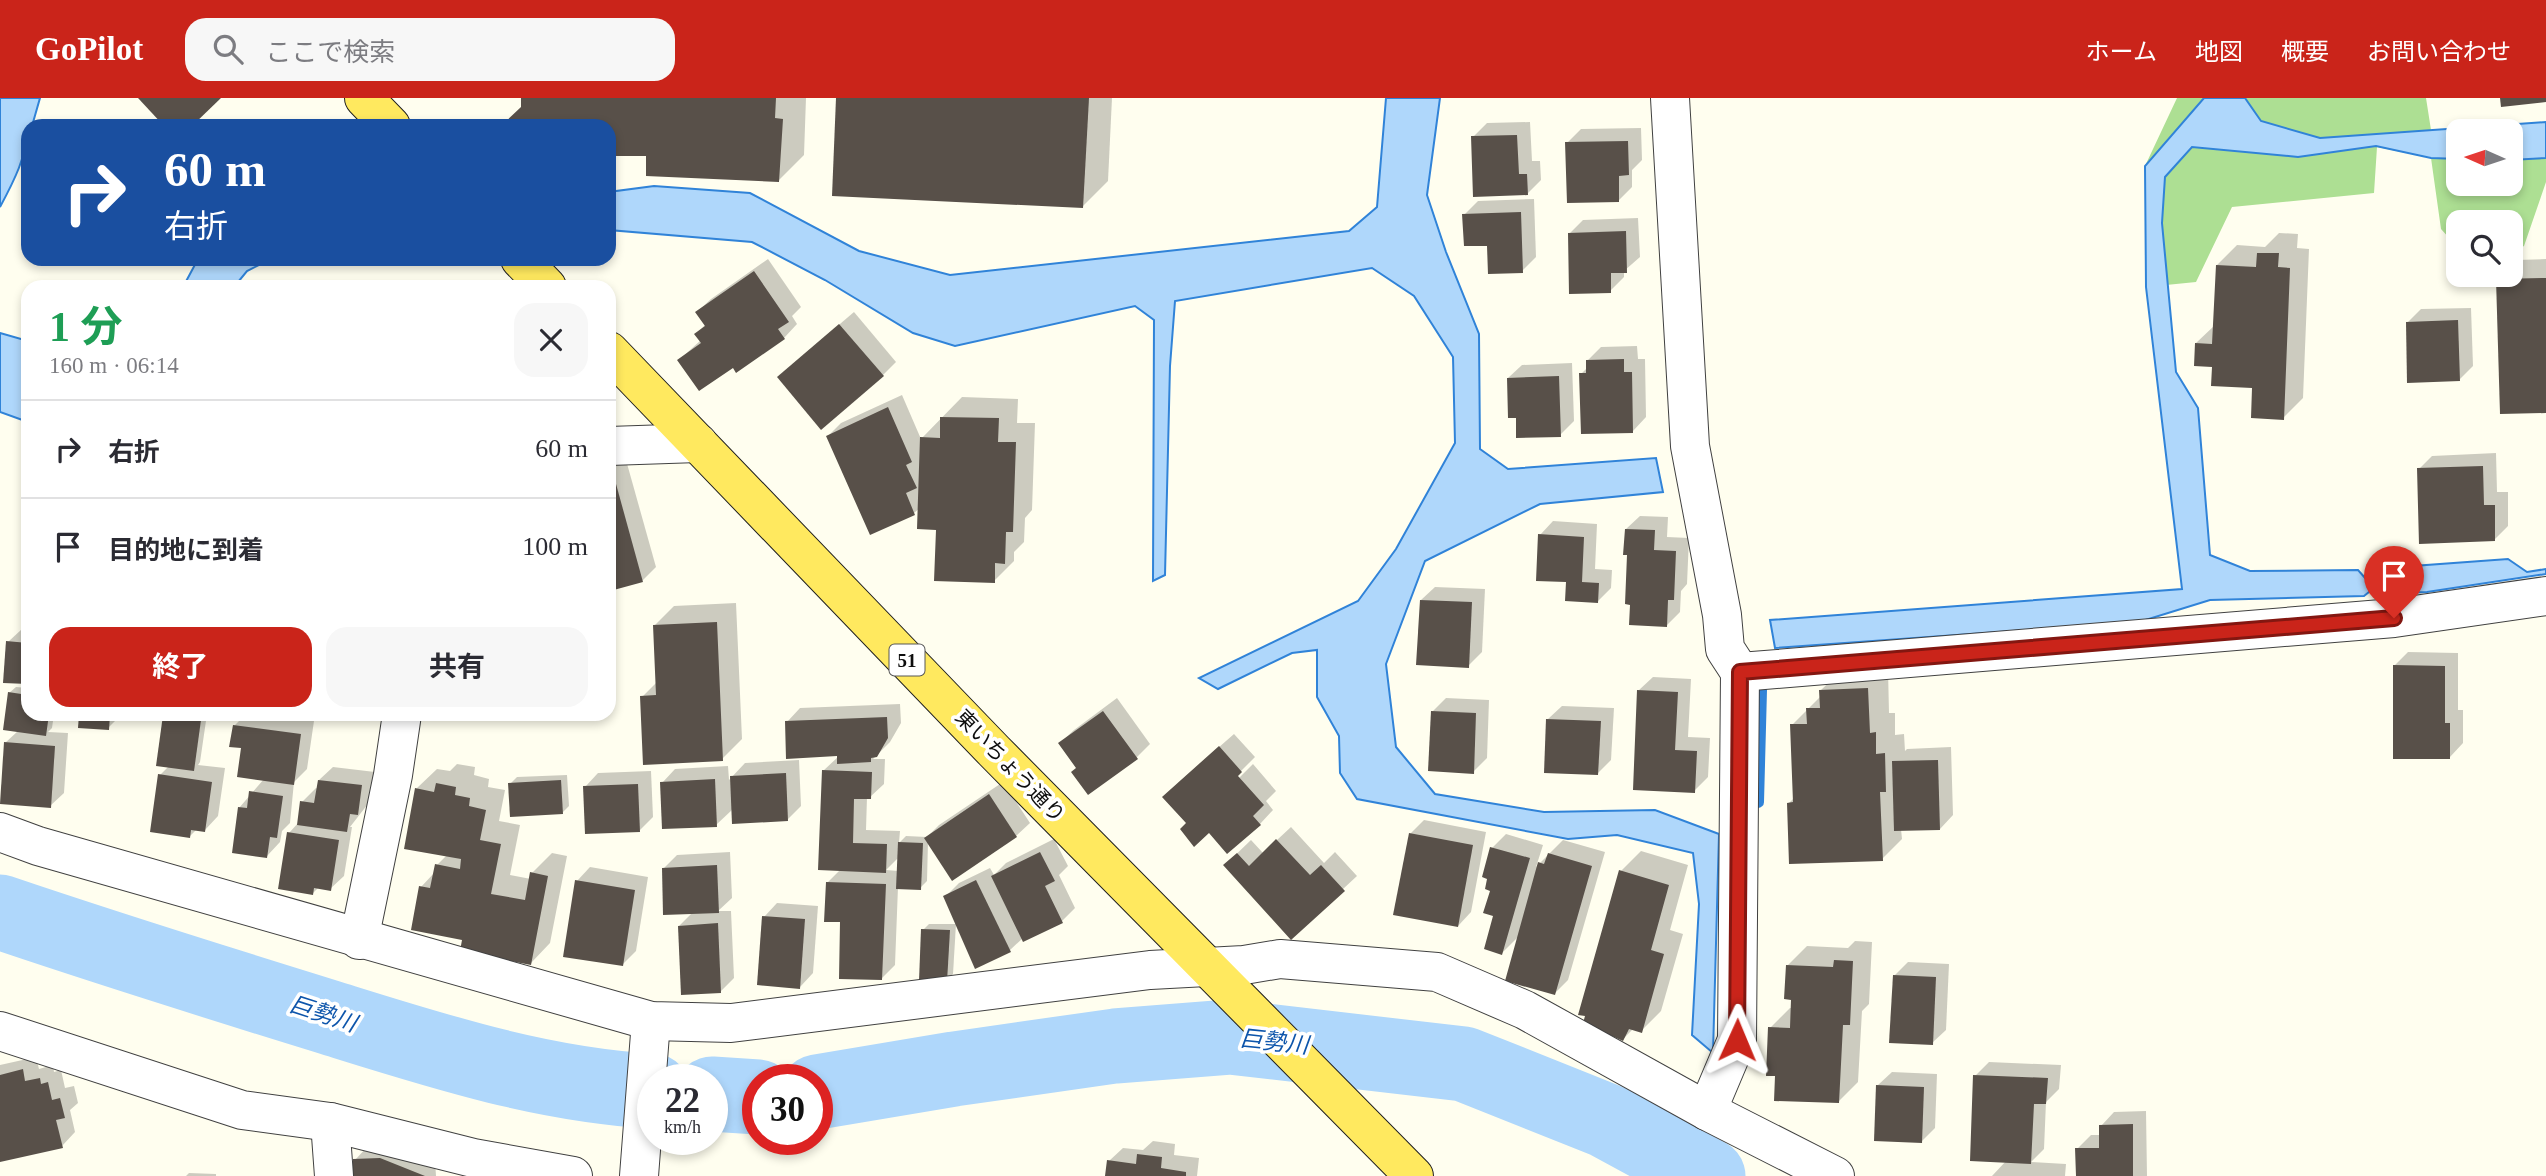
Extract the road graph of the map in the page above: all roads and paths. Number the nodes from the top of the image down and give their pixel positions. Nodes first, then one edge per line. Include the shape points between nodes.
1 (364, 98) edge
2 (1671, 98) edge
3 (384, 119) edge
4 (527, 266) edge
5 (540, 280) edge
6 (616, 358) edge
7 (698, 443) junction
8 (616, 446) edge
9 (2546, 596) edge
10 (1740, 672) junction
11 (401, 721) edge
12 (0, 832) edge
13 (359, 940) junction
14 (1208, 967) junction
15 (651, 1021) junction
16 (0, 1031) edge
17 (1707, 1111) junction
18 (330, 1122) junction
19 (334, 1176) edge
20 (573, 1176) edge
21 (639, 1176) edge
22 (1414, 1176) edge
23 (1835, 1176) edge

1 - 3 main road
2 - 10 street via 1690,446 1725,649
4 - 5 main road
6 - 7 main road, 東いちょう通り / 51
7 - 8 street
7 - 14 main road, 東いちょう通り / 51
9 - 10 street via 2394,618
10 - 17 street via 1737,1040
11 - 13 street
12 - 13 street
13 - 15 street
14 - 15 street via 1150,970 731,1023
14 - 17 street via 1280,960 1437,972 1525,1010
14 - 22 main road, 東いちょう通り / 51
15 - 21 street
16 - 18 street via 242,1110
17 - 23 street
18 - 19 street
18 - 20 street via 472,1158

